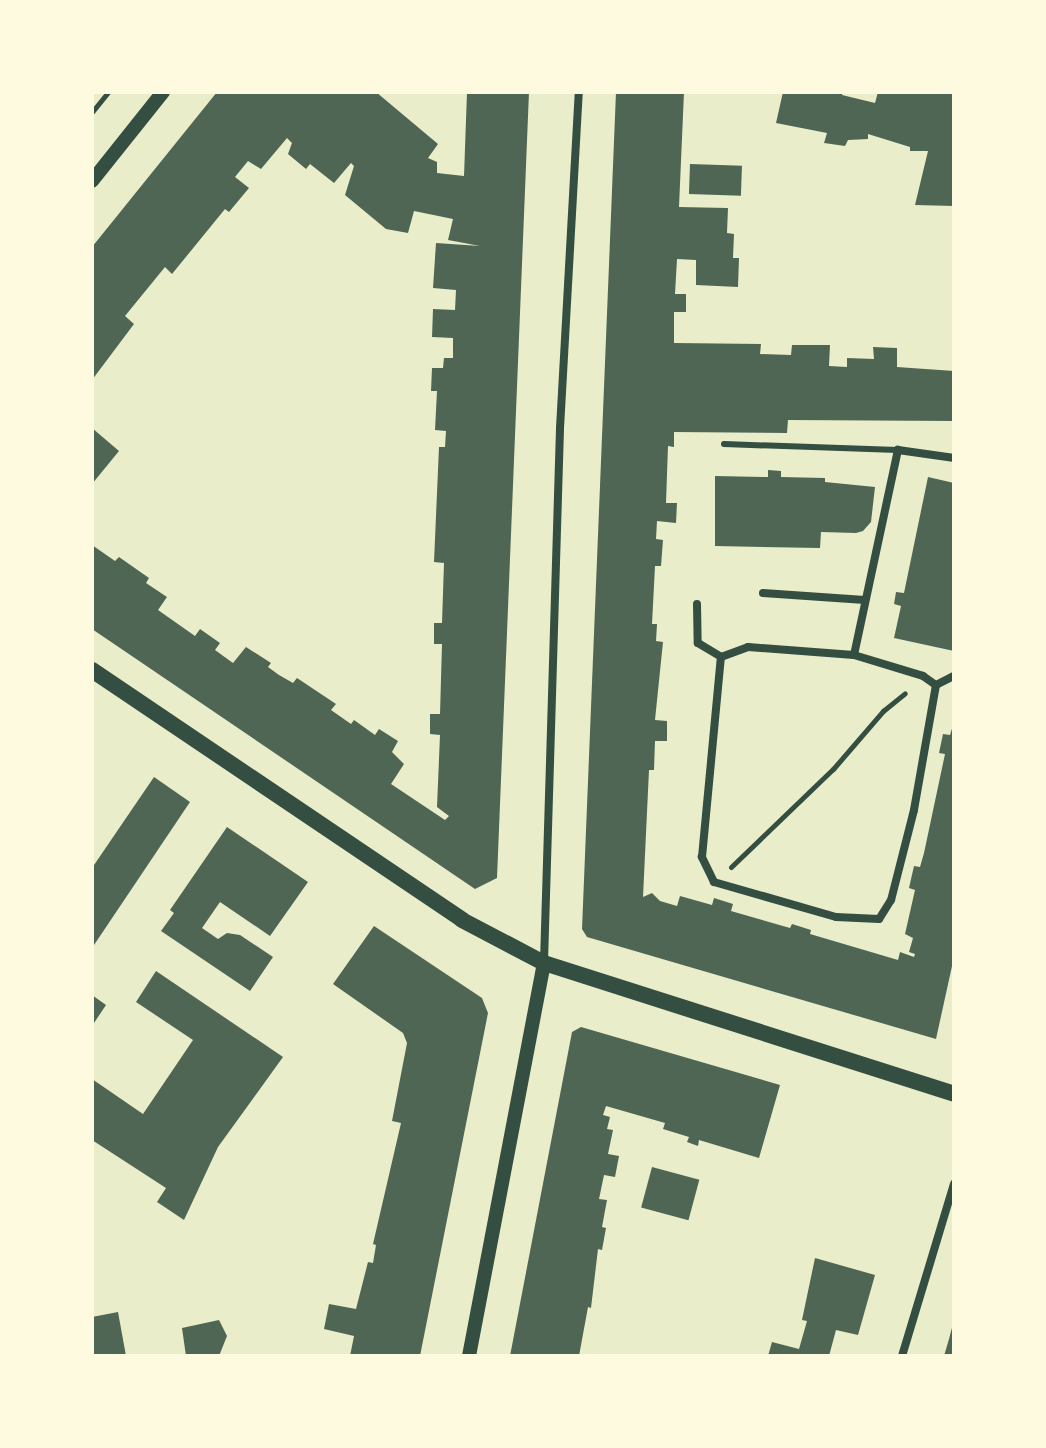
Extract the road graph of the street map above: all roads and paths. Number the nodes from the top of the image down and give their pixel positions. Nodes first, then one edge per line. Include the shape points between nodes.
1 (108, 92) edge
2 (163, 92) edge
3 (579, 92) edge
4 (92, 112) edge
5 (92, 181) edge
6 (724, 444) dead end
7 (898, 450) junction
8 (954, 458) edge
9 (763, 593) dead end
10 (865, 600) junction
11 (697, 604) dead end
12 (854, 655) junction
13 (721, 657) junction
14 (92, 670) edge
15 (923, 676) junction
16 (954, 676) edge
17 (936, 685) junction
18 (711, 875) junction
19 (544, 963) junction
20 (954, 1094) edge
21 (954, 1184) edge
22 (469, 1356) edge
23 (902, 1356) edge

1 - 4 path
2 - 5 street
3 - 19 street via 560,428
6 - 7 lane
7 - 8 street
7 - 10 street
9 - 10 street
10 - 12 street
11 - 13 street via 698,643
12 - 13 street via 748,647
12 - 15 street
13 - 18 street via 702,857
14 - 19 main road via 462,920
15 - 17 street
15 - 18 path via 757,844 731,867
16 - 17 street
17 - 18 street via 914,810 891,900 879,919 836,917 714,882
19 - 20 main road
19 - 22 street
21 - 23 street

